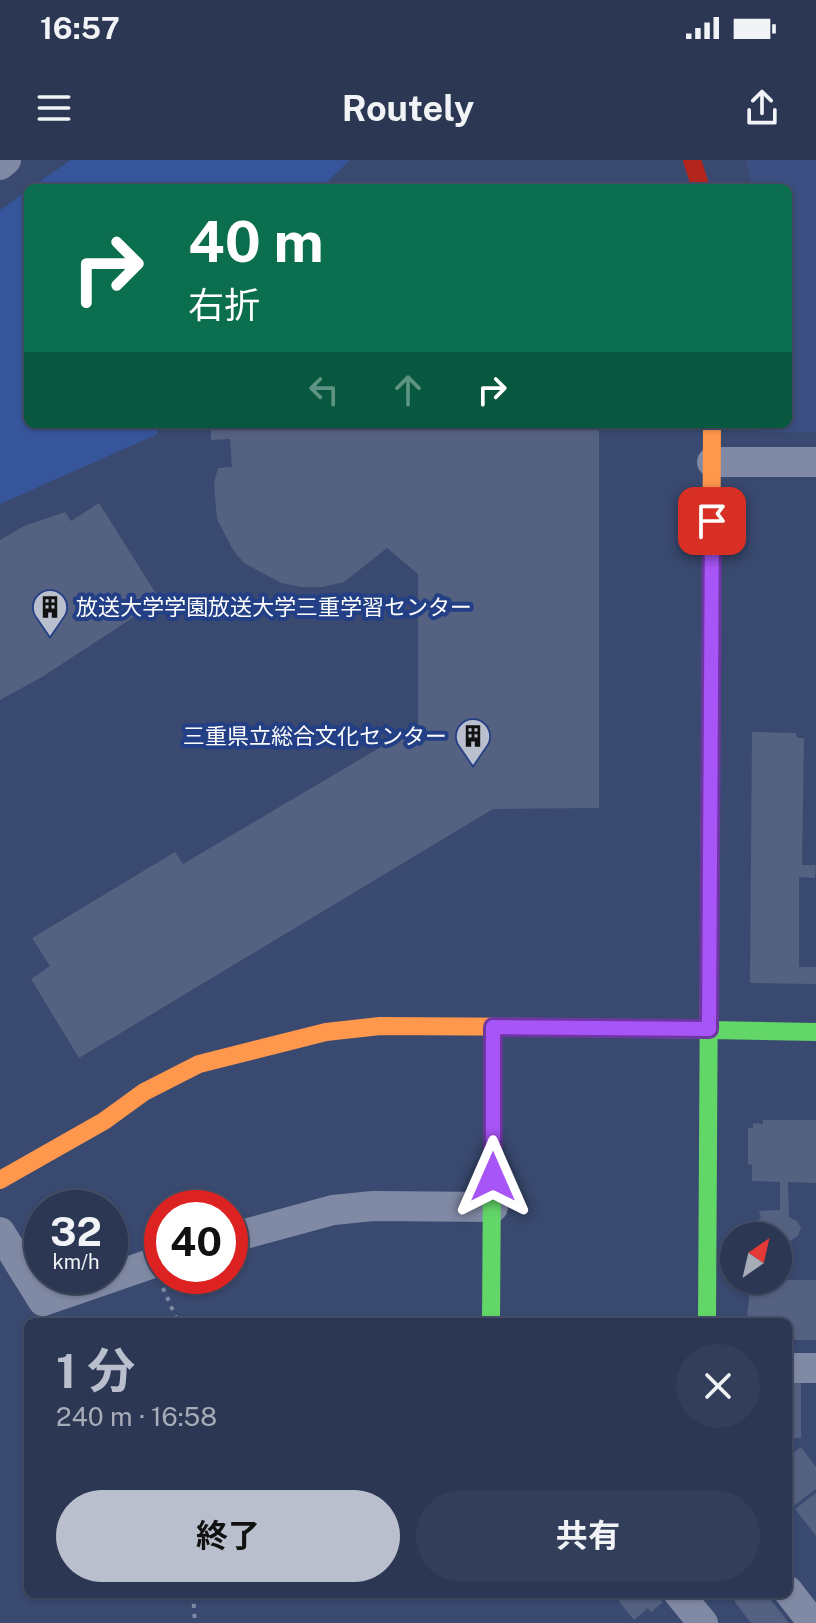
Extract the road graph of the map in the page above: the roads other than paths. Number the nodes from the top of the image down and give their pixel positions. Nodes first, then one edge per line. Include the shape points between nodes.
1 (6, 160) edge
2 (692, 160) edge
3 (0, 165) edge
4 (700, 184) edge
5 (712, 428) edge
6 (712, 462) junction
7 (816, 462) edge
8 (493, 1027) junction
9 (709, 1029) junction
10 (816, 1032) edge
11 (0, 1180) edge
12 (493, 1207) junction
13 (0, 1232) edge
14 (248, 1233) edge
15 (144, 1266) edge
16 (491, 1318) edge
17 (707, 1318) edge
18 (792, 1368) edge
19 (816, 1368) edge
20 (792, 1596) edge
21 (682, 1598) edge
22 (703, 1623) edge
23 (813, 1623) edge

1 - 3 street
2 - 4 street
5 - 6 street
6 - 7 street
6 - 9 street
8 - 9 street
8 - 11 street via 353,1029 199,1064
8 - 12 street
9 - 10 street
9 - 17 street
12 - 14 street via 333,1210
12 - 16 street
13 - 15 street via 43,1301
18 - 19 street
20 - 23 street
21 - 22 street

